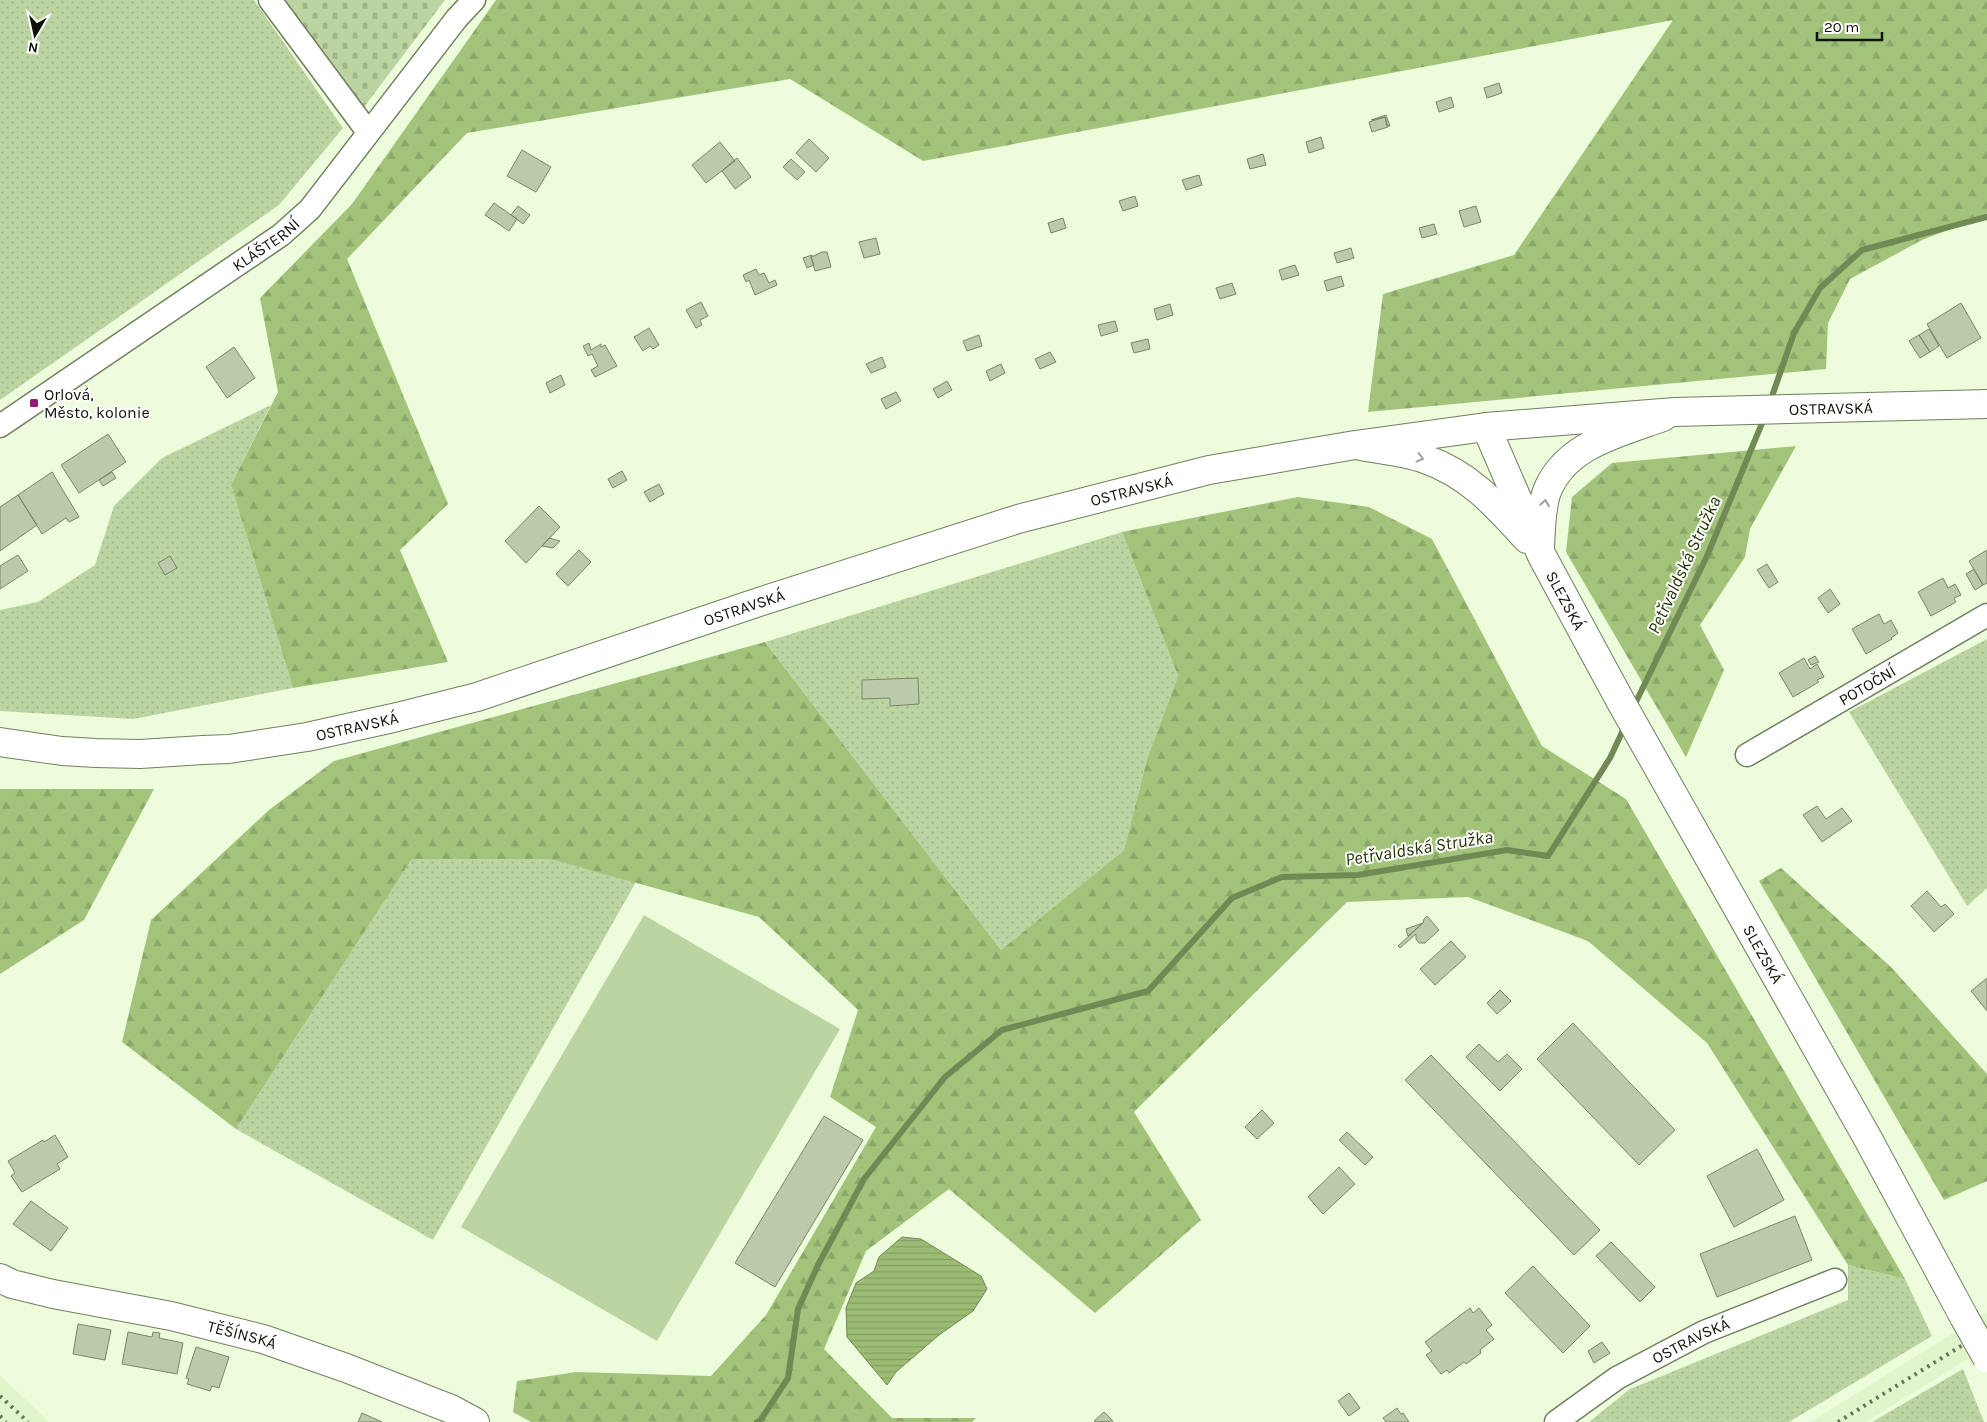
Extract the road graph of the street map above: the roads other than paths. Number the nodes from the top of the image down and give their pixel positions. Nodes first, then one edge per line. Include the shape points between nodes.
1 (270, 0) edge
2 (474, 0) edge
3 (368, 132) junction
4 (1987, 404) edge
5 (1675, 412) junction
6 (0, 426) edge
7 (1486, 427) junction
8 (1355, 445) junction
9 (1539, 551) junction
10 (1987, 615) edge
11 (0, 742) edge
12 (1747, 755) dead end
13 (0, 1278) edge
14 (1835, 1280) dead end
15 (1987, 1358) edge
16 (475, 1422) edge
17 (1556, 1422) edge

1 - 3 street
2 - 3 street, KLÁŠTERNÍ
3 - 6 street, KLÁŠTERNÍ via 310,209 281,235
4 - 5 main road, OSTRAVSKÁ
5 - 7 main road, OSTRAVSKÁ
9 -> 5 main road, SLEZSKÁ via 1546,495 1553,478 1572,456 1591,444
7 - 8 main road, OSTRAVSKÁ
7 - 9 main road, SLEZSKÁ
8 -> 9 main road via 1424,458 1455,471 1482,492
8 - 11 main road, OSTRAVSKÁ via 1209,470 1018,519 477,697 306,737 229,748 140,754 62,751
9 - 15 main road, SLEZSKÁ, bridge
10 - 12 street, POTOČNÍ
13 - 16 main road, TĚŠÍNSKÁ via 54,1294 171,1316 263,1339 451,1409
14 - 17 street, OSTRAVSKÁ via 1704,1332 1617,1378

